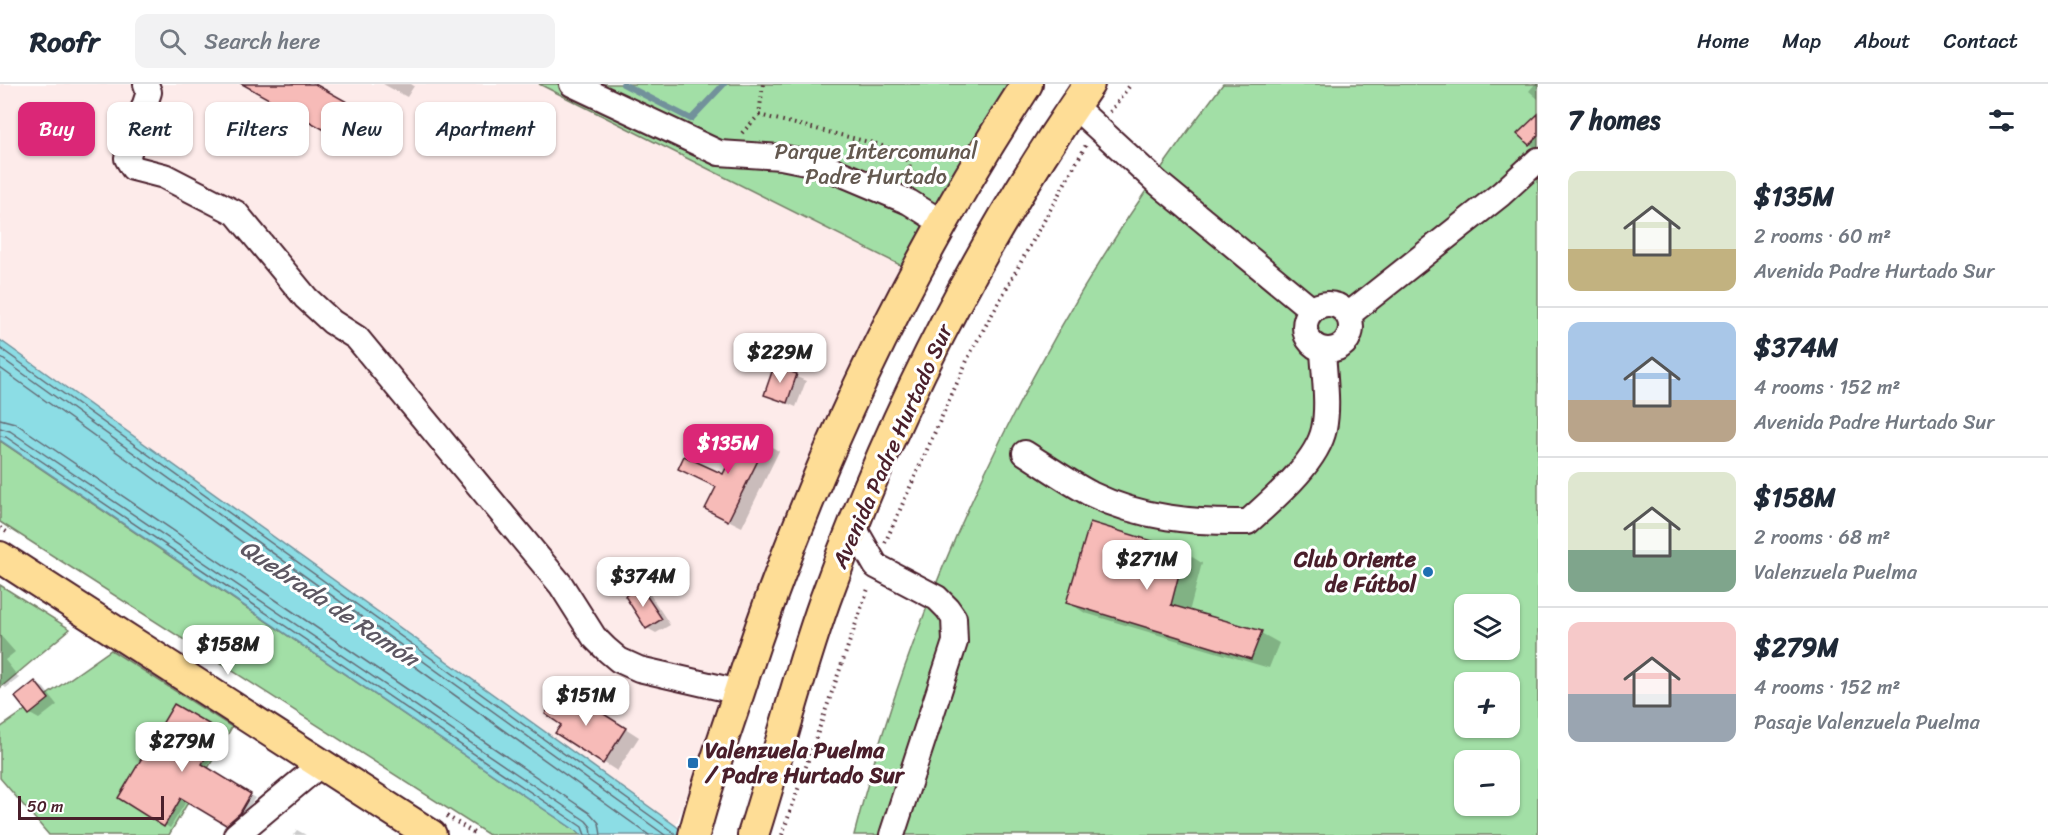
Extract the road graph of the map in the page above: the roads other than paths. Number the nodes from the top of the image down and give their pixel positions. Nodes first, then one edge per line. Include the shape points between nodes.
1 (146, 84) edge
2 (572, 84) edge
3 (1027, 84) edge
4 (1081, 95) edge
5 (1538, 160) edge
6 (937, 231) junction
7 (1312, 310) junction
8 (1348, 315) junction
9 (1323, 350) junction
10 (1025, 453) dead end
11 (852, 526) junction
12 (0, 557) edge
13 (739, 692) junction
14 (321, 764) junction
15 (697, 824) edge
16 (763, 833) edge
17 (236, 835) edge
18 (431, 835) edge
19 (892, 835) edge

1 - 13 street via 149,92 127,158 133,168 164,176 236,213 306,298 357,338 561,585 606,649 639,669
2 - 6 street via 718,153 782,157 821,165 909,202 936,219
3 - 6 main road
4 - 7 street via 1098,128 1158,183
4 - 11 main road, Avenida Padre Hurtado Sur via 952,310
5 - 8 street
6 - 13 main road via 823,461 765,611
7 - 8 street via 1331,304
7 - 9 street via 1305,322 1307,336
8 - 9 street via 1352,328 1347,341 1336,349
9 - 10 street via 1325,417 1318,446 1285,488 1248,522 1153,516 1092,494
11 - 16 main road, Avenida Padre Hurtado Sur via 799,675
11 - 19 street via 876,566 937,598 954,618 955,642
12 - 14 main road
13 - 15 main road
14 - 17 street
14 - 18 main road

